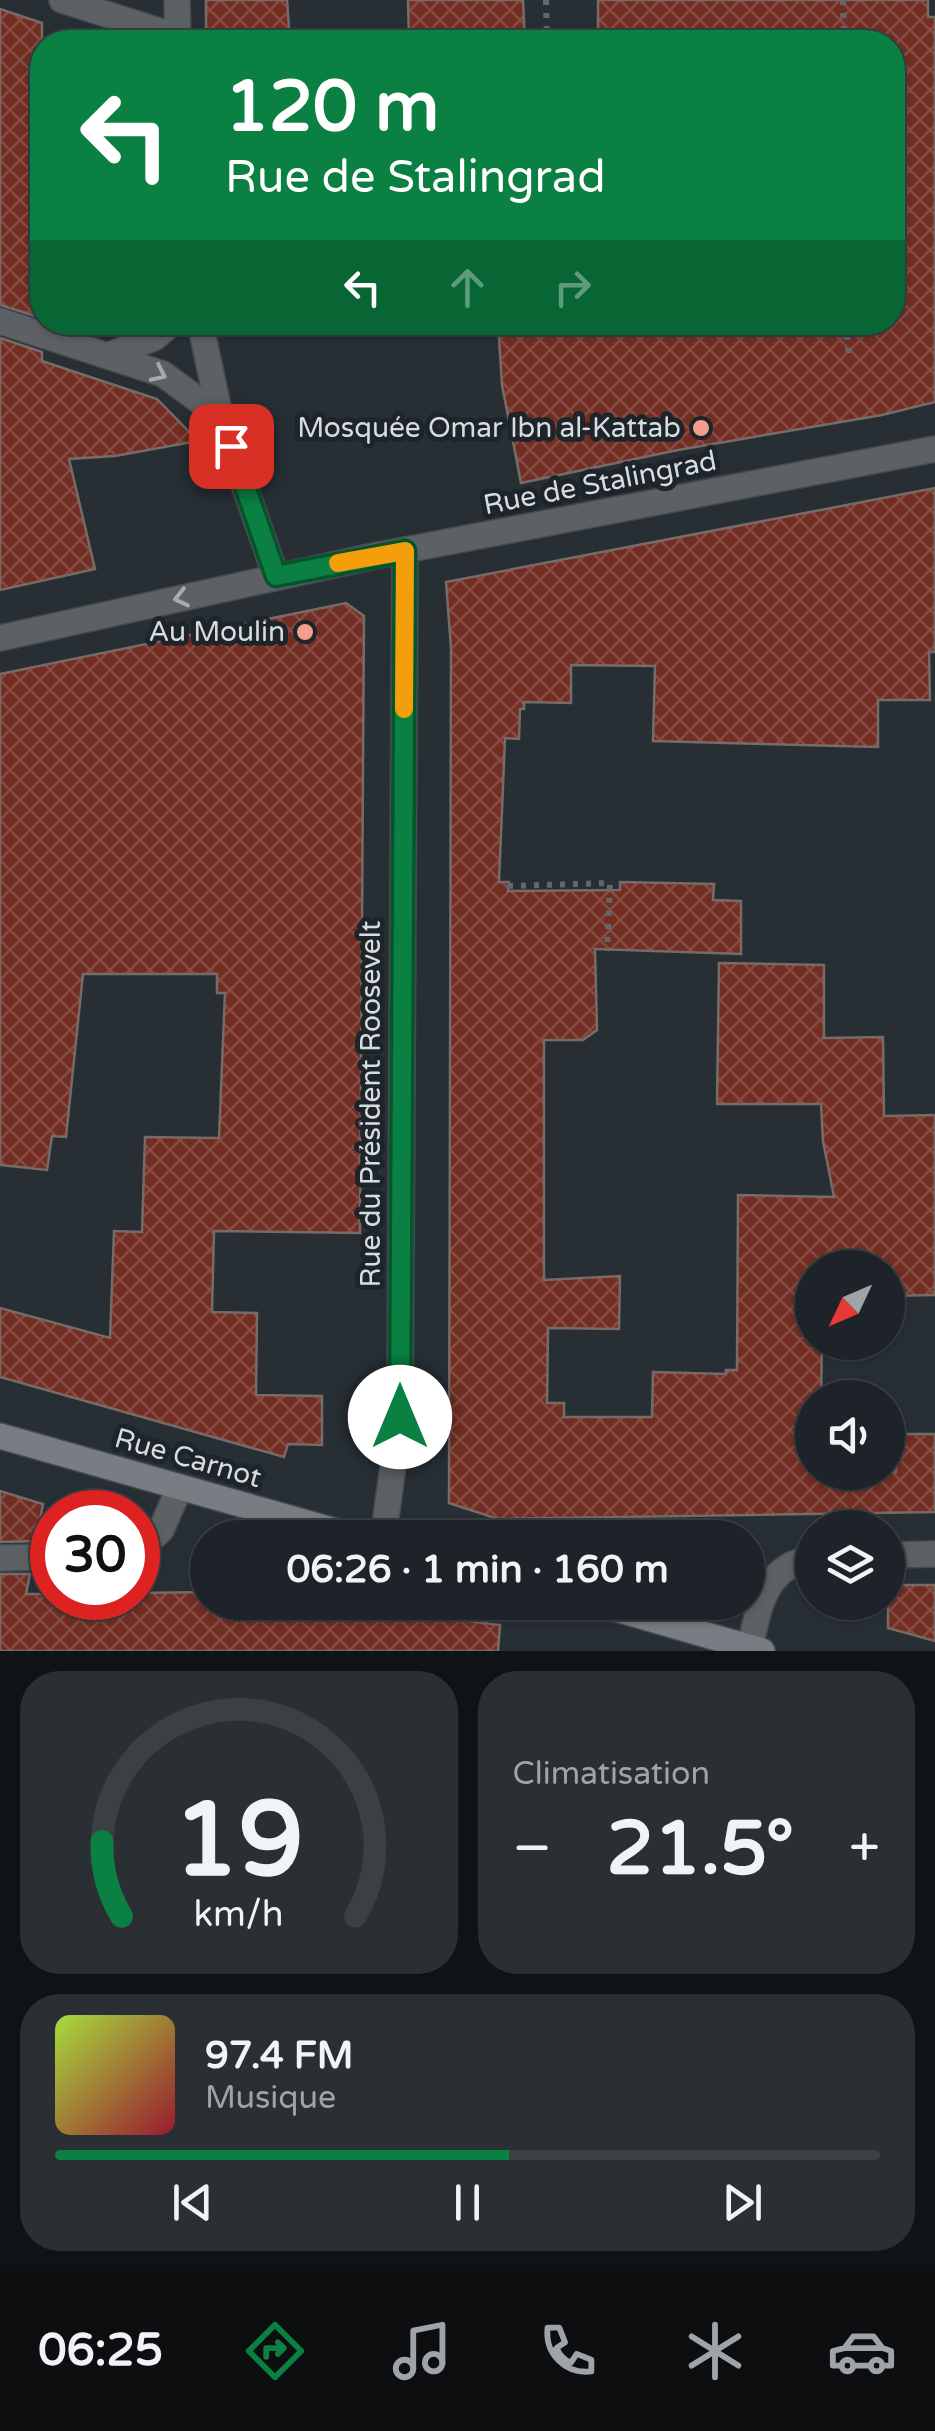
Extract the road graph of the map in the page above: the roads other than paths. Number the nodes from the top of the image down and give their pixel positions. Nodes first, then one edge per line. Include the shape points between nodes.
1 (62, 0) edge
2 (177, 0) edge
3 (149, 30) edge
4 (178, 30) edge
5 (0, 321) edge
6 (30, 330) edge
7 (45, 335) edge
8 (158, 335) edge
9 (203, 335) edge
10 (110, 355) junction
11 (220, 416) junction
12 (935, 449) edge
13 (405, 551) junction
14 (276, 576) junction
15 (0, 638) edge
16 (0, 1436) edge
17 (180, 1487) junction
18 (296, 1520) edge
19 (386, 1520) edge
20 (160, 1529) edge
21 (935, 1554) edge
22 (905, 1555) edge
23 (30, 1557) edge
24 (0, 1558) edge
25 (795, 1563) edge
26 (655, 1620) edge
27 (756, 1649) edge

1 - 3 street
2 - 4 street
5 - 6 street
7 - 10 street
8 - 10 street
9 - 11 street
10 -> 11 street via 164,374
11 - 14 street
12 - 13 street, Rue de Stalingrad
13 - 14 street, Rue de Stalingrad
13 - 19 street, Rue du Président Roosevelt via 400,1417
14 -> 15 street, Rue de Stalingrad
16 - 17 main road, Rue Carnot
17 - 18 main road, Rue Carnot
17 - 20 street
21 - 22 street
23 - 24 street
25 - 27 street via 762,1595
26 - 27 main road

